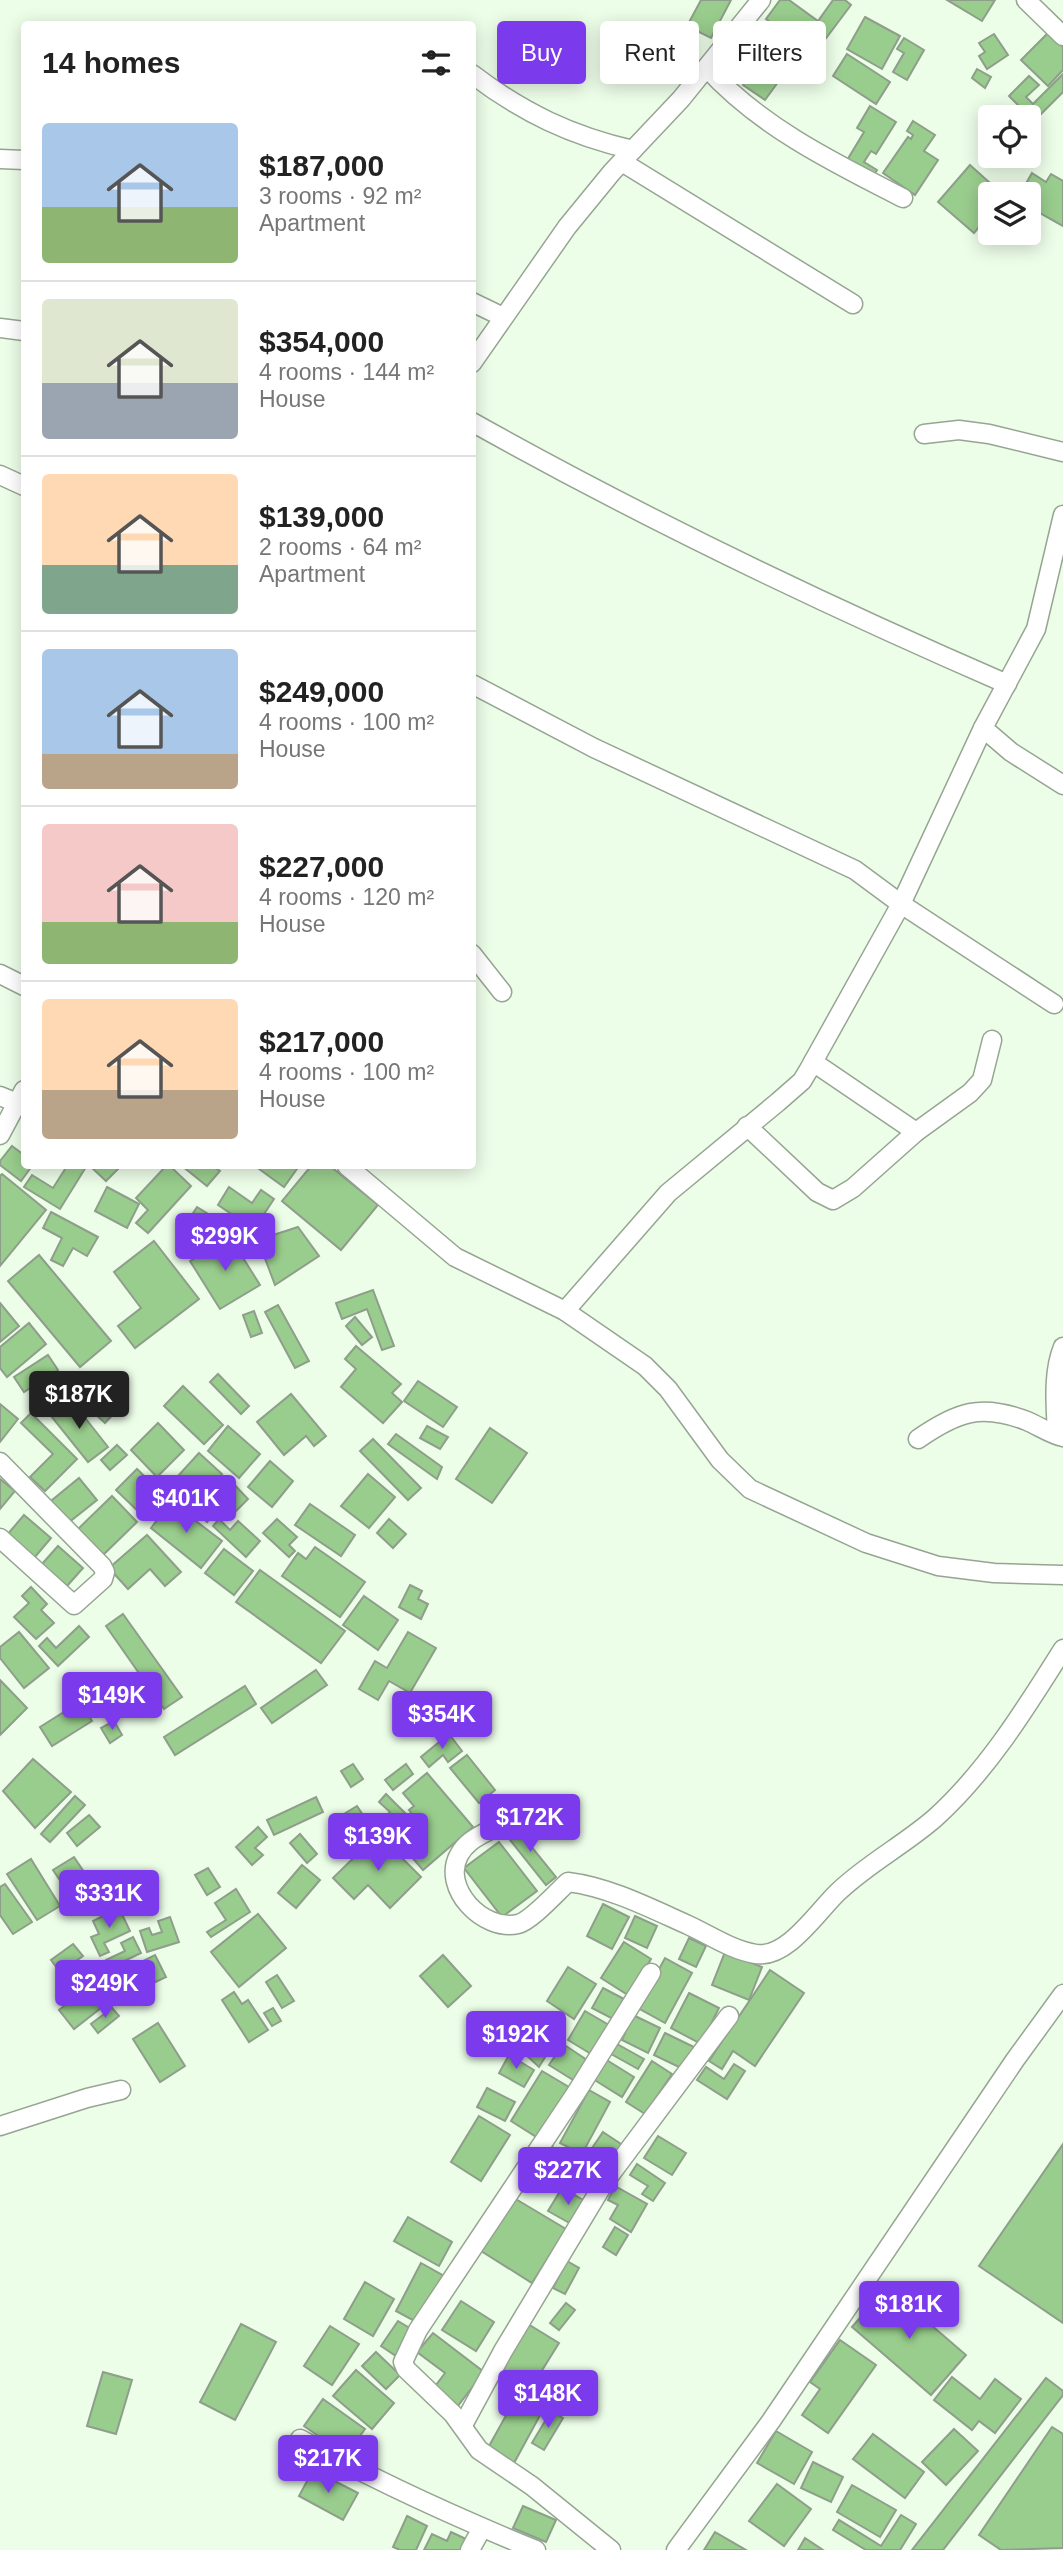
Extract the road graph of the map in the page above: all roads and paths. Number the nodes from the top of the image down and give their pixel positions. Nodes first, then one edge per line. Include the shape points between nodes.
1 (761, 0) edge
2 (1026, 0) edge
3 (1063, 36) edge
4 (707, 68) junction
5 (476, 78) edge
6 (628, 156) junction
7 (0, 159) edge
8 (21, 160) edge
9 (903, 198) dead end
10 (476, 304) edge
11 (853, 304) dead end
12 (503, 317) junction
13 (0, 328) edge
14 (21, 331) edge
15 (476, 357) edge
16 (476, 424) edge
17 (924, 434) dead end
18 (1063, 452) edge
19 (0, 475) edge
20 (21, 485) edge
21 (1063, 515) edge
22 (1007, 684) junction
23 (476, 686) edge
24 (983, 728) junction
25 (1063, 785) edge
26 (901, 904) junction
27 (476, 959) edge
28 (0, 974) edge
29 (21, 984) edge
30 (502, 992) dead end
31 (1054, 1004) dead end
32 (992, 1040) dead end
33 (813, 1062) junction
34 (0, 1096) edge
35 (21, 1097) edge
36 (747, 1126) junction
37 (916, 1132) junction
38 (0, 1135) edge
39 (350, 1169) edge
40 (565, 1311) junction
41 (1063, 1347) edge
42 (1060, 1436) edge
43 (918, 1439) dead end
44 (0, 1462) edge
45 (0, 1538) edge
46 (1063, 1574) edge
47 (1063, 1649) edge
48 (488, 1831) dead end
49 (651, 1973) dead end
50 (1063, 1994) edge
51 (729, 2016) dead end
52 (121, 2090) dead end
53 (0, 2126) edge
54 (463, 2425) junction
55 (300, 2439) dead end
56 (482, 2528) junction
57 (470, 2550) edge
58 (536, 2550) edge
59 (611, 2550) edge
60 (676, 2550) edge

1 - 4 street
2 - 3 street
4 - 6 street
4 - 9 street via 727,91 762,117
5 - 6 street via 544,120
6 - 11 street
6 - 12 street via 567,227
7 - 8 street
10 - 12 street
12 - 15 street
13 - 14 street
16 - 22 street via 803,592
17 - 18 street via 958,430 989,434
19 - 20 street
21 - 22 street via 1036,629
22 - 24 street
23 - 26 street via 594,748 855,870
24 - 25 street
24 - 26 street
26 - 31 street
26 - 33 street
27 - 30 street
28 - 29 street
32 - 37 street via 982,1080
33 - 36 street via 794,1088
33 - 37 street
34 - 35 street
35 - 38 street
36 - 37 street via 817,1192 833,1200
36 - 40 street via 668,1193
39 - 40 street via 455,1257
40 - 46 street via 645,1366 668,1389 720,1460 750,1489 866,1543 938,1566
41 - 42 street via 1055,1390
42 - 43 street via 1000,1412 965,1412
44 - 45 street via 102,1566 103,1579 74,1605
47 - 48 street via 1006,1736 956,1796 902,1846 839,1891 786,1946 759,1954 727,1945 624,1898 568,1882 518,1924 496,1922 478,1913 456,1883 459,1855 470,1841
49 - 54 street via 407,2352 406,2369
50 - 60 street via 771,2421
51 - 54 street via 604,2183
52 - 53 street
54 - 59 street via 479,2450
55 - 56 street
56 - 57 street
56 - 58 street

